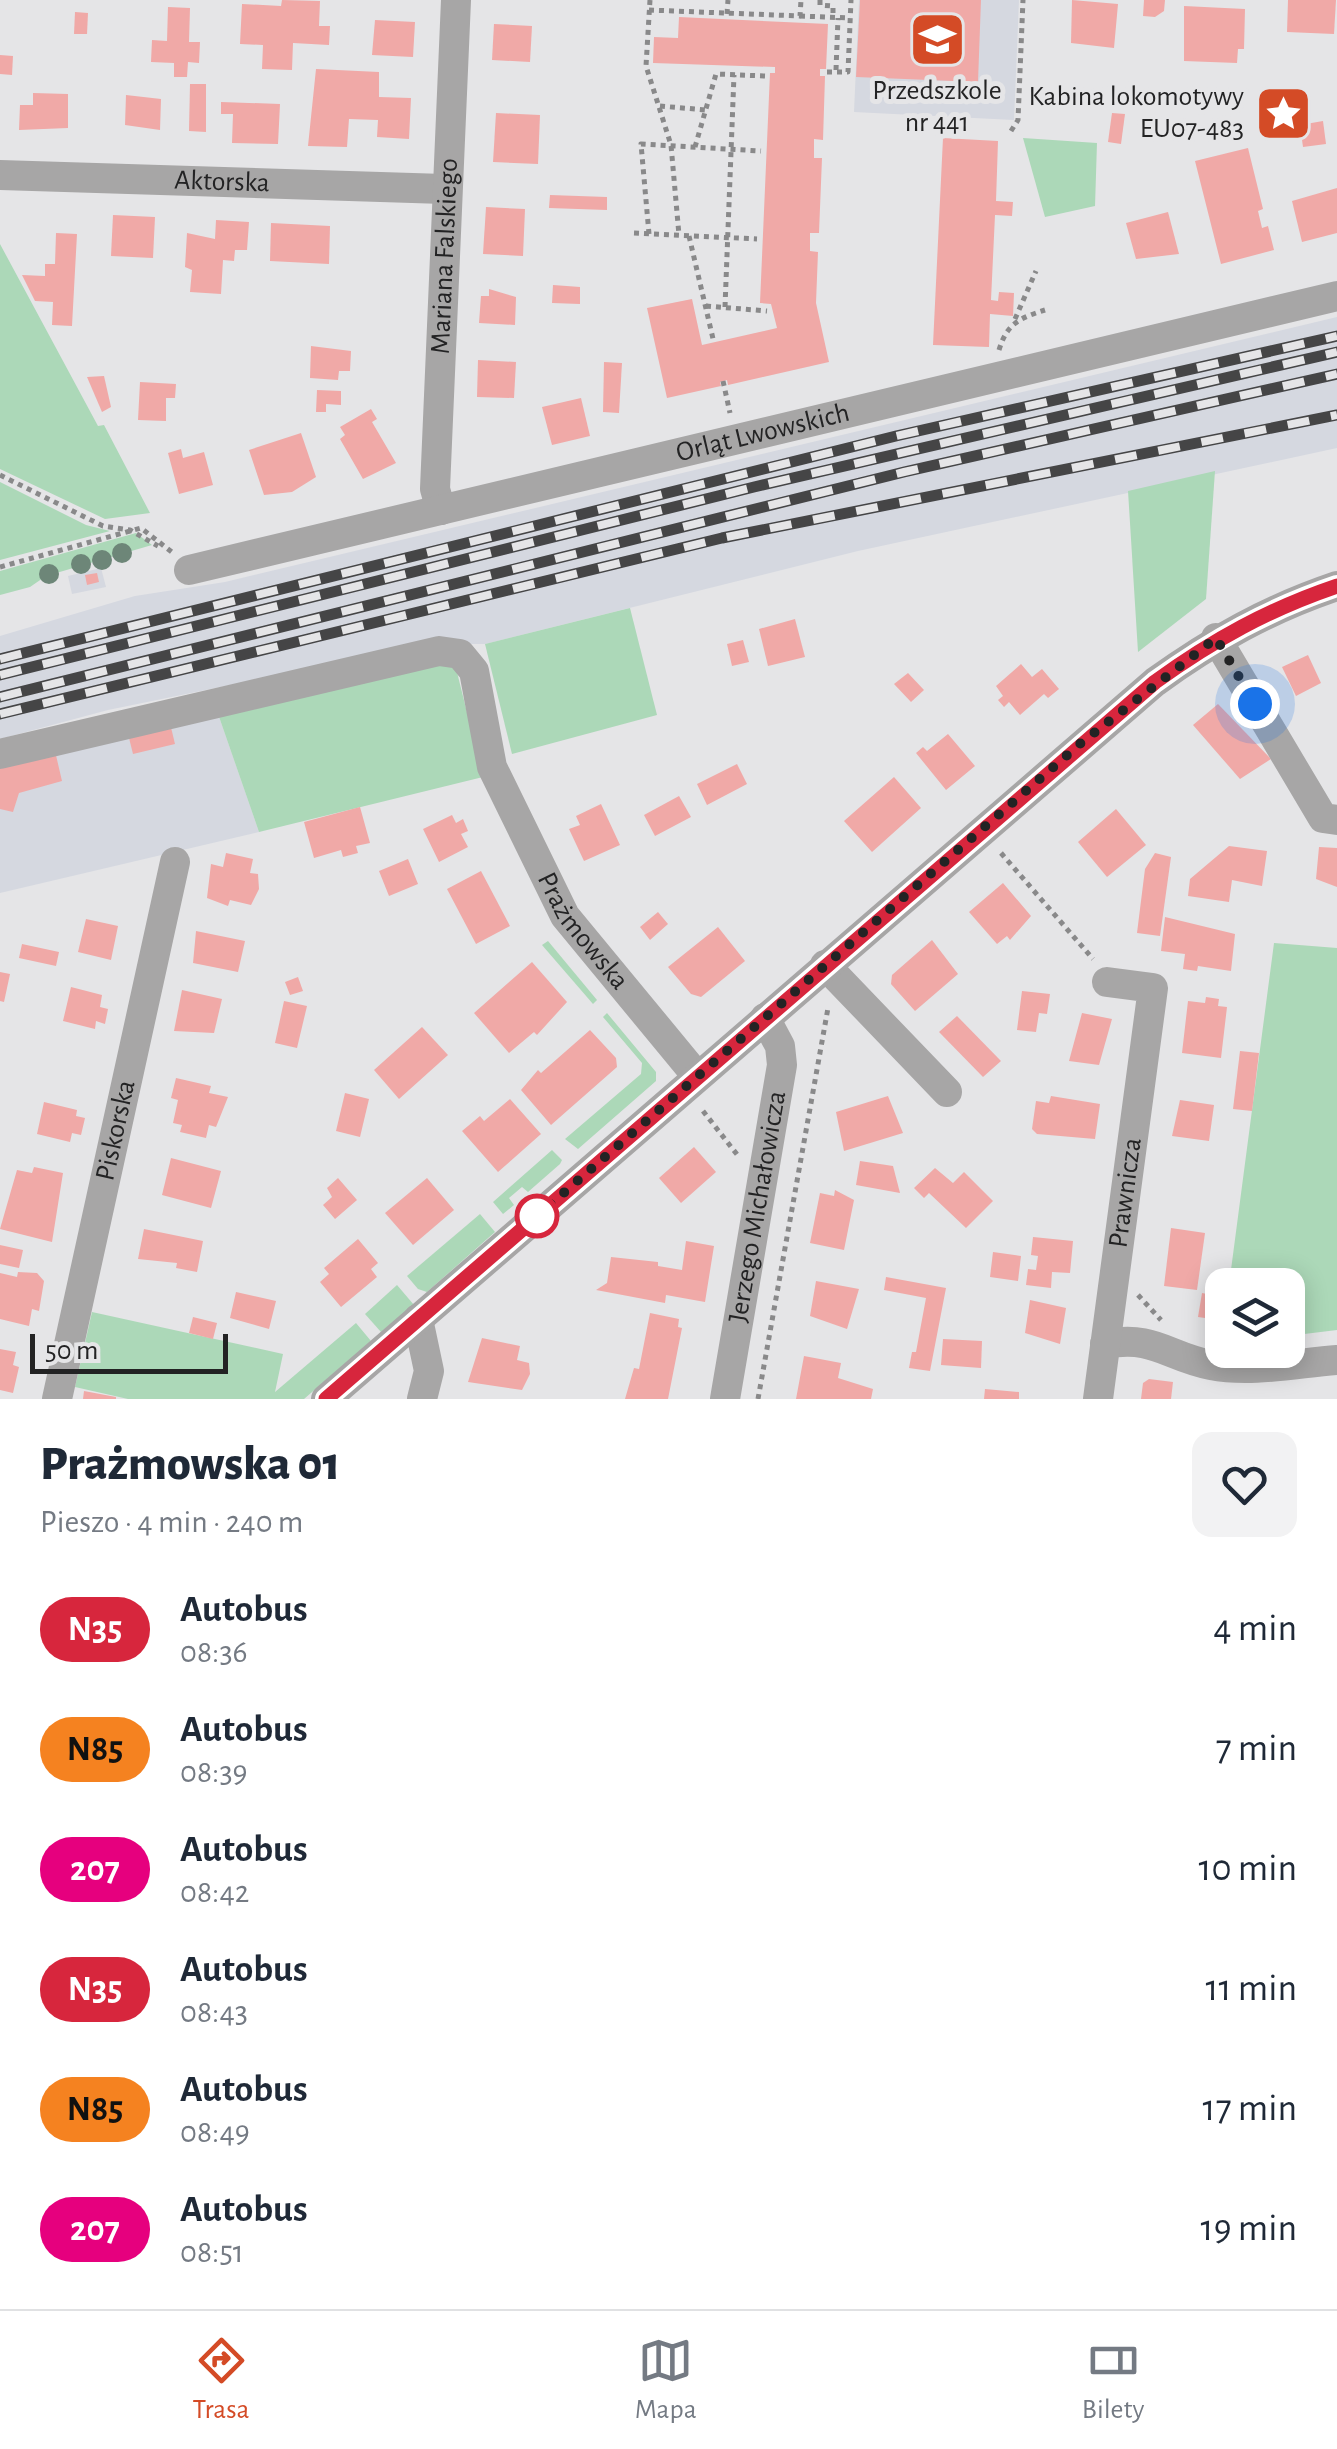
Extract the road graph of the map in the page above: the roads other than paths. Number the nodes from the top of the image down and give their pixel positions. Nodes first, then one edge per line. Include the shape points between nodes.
1 (456, 0) edge
2 (0, 175) edge
3 (444, 188) junction
4 (1337, 296) edge
5 (441, 510) junction
6 (183, 564) road end
7 (1337, 586) edge
8 (1216, 638) junction
9 (0, 754) edge
10 (1337, 820) edge
11 (175, 862) dead end
12 (825, 966) junction
13 (1107, 982) road end
14 (764, 1018) junction
15 (696, 1076) junction
16 (947, 1092) dead end
17 (418, 1319) junction
18 (1105, 1344) junction
19 (1337, 1360) edge
20 (58, 1399) edge
21 (326, 1399) edge
22 (422, 1399) edge
23 (726, 1399) edge
24 (1098, 1399) edge

1 - 3 street, Mariana Falskiego
2 - 3 street, Aktorska
3 - 5 street, Mariana Falskiego via 435,489
4 - 5 street, Orląt Lwowskich
5 - 6 street, Orląt Lwowskich
7 - 8 street
8 - 10 street via 1323,818
8 - 12 street via 1081,743
9 - 15 street, Prażmowska via 438,651 460,654 474,672 492,768 565,916
11 - 20 street, Piskorska
12 - 14 street
12 - 16 street
13 - 18 street, Prawnicza via 1153,988
14 - 15 street
14 - 23 street, Jerzego Michałowicza via 782,1065
15 - 17 street
17 - 21 street
17 - 22 street via 428,1371
18 - 19 street via 1146,1340 1197,1361 1236,1367
18 - 24 street, Prawnicza

